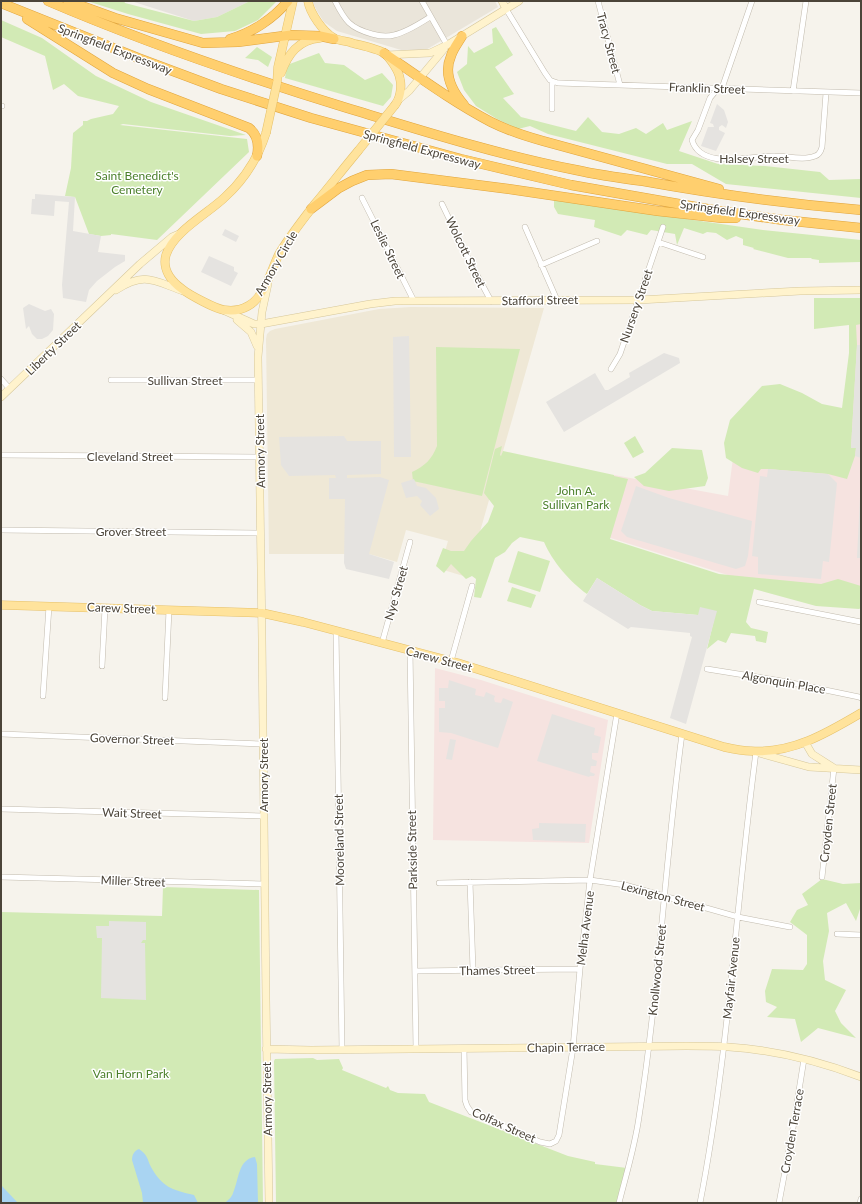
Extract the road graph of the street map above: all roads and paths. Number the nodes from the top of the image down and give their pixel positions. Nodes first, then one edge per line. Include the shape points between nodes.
1 (48, 1) edge
2 (68, 1) edge
3 (288, 1) edge
4 (293, 1) edge
5 (308, 1) edge
6 (335, 1) edge
7 (422, 1) edge
8 (502, 1) edge
9 (519, 1) edge
10 (598, 1) edge
11 (752, 1) edge
12 (806, 1) edge
13 (1, 4) edge
14 (11, 8) junction
15 (506, 9) junction
16 (430, 17) junction
17 (285, 35) junction
18 (462, 36) junction
19 (332, 38) junction
20 (218, 43) junction
21 (447, 46) junction
22 (385, 54) junction
23 (279, 70) junction
24 (419, 77) junction
25 (552, 81) junction
26 (620, 85) junction
27 (722, 88) junction
28 (793, 91) junction
29 (826, 93) junction
30 (861, 93) edge
31 (396, 103) junction
32 (552, 109) dead end
33 (470, 110) junction
34 (257, 156) junction
35 (362, 198) dead end
36 (754, 199) junction
37 (442, 204) dead end
38 (311, 209) junction
39 (861, 210) edge
40 (775, 219) junction
41 (525, 227) dead end
42 (662, 227) dead end
43 (861, 228) edge
44 (182, 232) junction
45 (597, 241) dead end
46 (658, 242) junction
47 (703, 257) dead end
48 (541, 266) junction
49 (269, 278) junction
50 (861, 290) edge
51 (187, 293) junction
52 (105, 298) junction
53 (557, 300) junction
54 (639, 300) junction
55 (414, 301) junction
56 (491, 301) junction
57 (223, 310) junction
58 (231, 315) junction
59 (261, 324) junction
60 (258, 348) junction
61 (611, 369) dead end
62 (1, 379) edge
63 (111, 380) dead end
64 (258, 380) junction
65 (10, 389) junction
66 (1, 397) edge
67 (1, 455) edge
68 (260, 457) junction
69 (1, 530) edge
70 (261, 533) junction
71 (410, 542) dead end
72 (472, 586) dead end
73 (760, 602) dead end
74 (1, 605) edge
75 (49, 606) junction
76 (105, 608) junction
77 (169, 610) junction
78 (262, 613) junction
79 (861, 622) edge
80 (336, 631) junction
81 (382, 643) junction
82 (410, 650) junction
83 (451, 662) junction
84 (102, 666) dead end
85 (707, 669) dead end
86 (43, 696) dead end
87 (165, 698) dead end
88 (861, 698) edge
89 (617, 713) junction
90 (861, 713) edge
91 (1, 734) edge
92 (682, 734) junction
93 (805, 742) junction
94 (263, 744) junction
95 (756, 752) junction
96 (834, 768) junction
97 (861, 770) edge
98 (1, 809) edge
99 (263, 816) junction
100 (1, 877) edge
101 (822, 877) dead end
102 (590, 880) junction
103 (470, 882) junction
104 (439, 883) dead end
105 (264, 884) junction
106 (664, 896) junction
107 (738, 917) junction
108 (790, 927) dead end
109 (837, 934) dead end
110 (861, 935) edge
111 (580, 969) junction
112 (473, 970) junction
113 (415, 971) junction
114 (649, 1046) junction
115 (724, 1047) junction
116 (464, 1048) junction
117 (573, 1048) junction
118 (266, 1049) junction
119 (416, 1049) junction
120 (342, 1050) junction
121 (804, 1059) junction
122 (861, 1076) edge
123 (553, 1143) joint
124 (861, 1199) edge
125 (269, 1203) edge
126 (619, 1203) edge
127 (700, 1203) edge
128 (779, 1203) edge
129 (860, 1203) edge

1 - 36 highway, Springfield Expressway via 125,34 208,63 318,99 517,157 576,170
2 - 20 highway via 174,35 203,43
3 - 20 highway via 265,22 235,38
4 - 17 main road
5 - 19 main road via 312,13
6 - 16 street via 354,28 377,35 398,34
7 - 16 street
8 - 15 main road
9 - 15 main road
10 - 26 street, Tracy Street
11 - 27 street
12 - 28 street
13 - 14 highway, Springfield Expressway
14 - 34 highway via 113,73 249,128 257,140
14 - 40 highway, Springfield Expressway via 200,82 418,148 571,185
15 - 18 main road
15 - 25 street
16 - 21 street
17 - 19 highway
17 - 20 highway
17 - 23 main road
18 - 21 main road
18 - 33 highway via 450,56 448,70 454,92
19 - 22 main road
19 - 23 main road via 302,43 289,55
21 - 22 main road via 430,53
21 - 24 main road
22 - 24 highway
22 - 31 main road via 400,77
23 - 34 main road, bridge via 266,132
24 - 31 main road
24 - 33 highway
25 - 26 street, Franklin Street
25 - 32 street
26 - 27 street, Franklin Street
27 - 28 street, Franklin Street
27 - 29 street, Halsey Street via 710,98 692,140 700,153 722,160 774,156 806,158 817,155 822,147
28 - 29 street, Franklin Street
29 - 30 street, Franklin Street
31 - 38 main road, Armory Circle, bridge
33 - 36 highway via 516,133 543,142
34 - 44 main road via 232,191
35 - 55 street, Leslie Street
36 - 39 highway, Springfield Expressway
37 - 56 street, Wolcott Street
38 - 40 highway via 352,181 367,175 391,174 658,211 722,218
38 - 49 main road, Armory Circle via 285,245
40 - 43 highway, Springfield Expressway
41 - 48 street
42 - 46 street, Nursery Street
44 - 51 main road via 169,248 166,262 172,280
44 - 52 main road, Liberty Street via 140,264
45 - 48 street
46 - 47 street
46 - 54 street, Nursery Street
48 - 53 street
49 - 57 main road, Armory Circle via 251,304 238,310
49 - 59 main road, Armory Street
50 - 54 main road, Stafford Street
51 - 52 main road, Liberty Street via 148,278 132,280
51 - 57 main road
52 - 65 main road, Liberty Street
53 - 54 main road, Stafford Street
53 - 56 main road, Stafford Street
54 - 61 street, Nursery Street via 620,354
55 - 56 main road, Stafford Street
55 - 59 main road, Stafford Street via 374,304
57 - 58 main road, Stafford Street
58 - 59 main road, Stafford Street via 254,324
58 - 60 main road, Armory Street via 251,332
59 - 60 main road, Armory Street
60 - 64 main road, Armory Street
62 - 65 street
63 - 64 street, Sullivan Street
64 - 68 main road, Armory Street
65 - 66 main road, Liberty Street
67 - 68 street, Cleveland Street
68 - 70 main road, Armory Street
69 - 70 street, Grover Street
70 - 78 main road, Armory Street
71 - 81 street, Nye Street
72 - 83 street
73 - 79 street
74 - 75 main road, Carew Street
75 - 76 main road, Carew Street
75 - 86 street
76 - 77 main road, Carew Street
76 - 84 street
77 - 78 main road, Carew Street
77 - 87 street
78 - 80 main road, Carew Street
78 - 94 main road, Armory Street
80 - 81 main road, Carew Street
80 - 120 street, Mooreland Street
81 - 82 main road, Carew Street
82 - 83 main road, Carew Street
82 - 113 street, Parkside Street
83 - 89 main road, Carew Street
85 - 88 street, Algonquin Place via 782,681
89 - 92 main road, Carew Street
89 - 102 street, Melha Avenue
90 - 93 main road, Carew Street via 826,734
91 - 94 street, Governor Street
92 - 95 main road, Carew Street via 724,747
92 - 106 street, Knollwood Street
93 - 95 main road, Carew Street via 786,748
93 - 96 main road via 812,754
94 - 99 main road, Armory Street
95 - 96 main road via 809,767
95 - 107 street, Mayfair Avenue
96 - 97 main road
96 - 101 street, Croyden Street
98 - 99 street, Wait Street
99 - 105 main road, Armory Street
100 - 105 street, Miller Street
102 - 103 street, Lexington Street
102 - 106 street, Lexington Street via 625,885
102 - 111 street, Melha Avenue
103 - 104 street, Lexington Street
103 - 112 street
105 - 118 main road, Armory Street
106 - 107 street, Lexington Street
106 - 114 street, Knollwood Street
107 - 108 street, Lexington Street
107 - 115 street, Mayfair Avenue
109 - 110 street
111 - 112 street, Thames Street
111 - 117 street, Melha Avenue
112 - 113 street, Thames Street
113 - 119 street, Parkside Street
114 - 115 main road, Chapin Terrace
114 - 117 main road, Chapin Terrace
114 - 126 street, Knollwood Street via 639,1118
115 - 121 main road, Chapin Terrace
115 - 127 street, Mayfair Avenue
116 - 117 main road, Chapin Terrace
116 - 119 main road, Chapin Terrace
116 - 123 street, Colfax Street via 465,1100 470,1112 540,1142
117 - 123 street, Melha Avenue via 558,1135
118 - 120 main road, Chapin Terrace
118 - 125 main road, Armory Street
119 - 120 main road, Chapin Terrace
121 - 122 main road, Chapin Terrace
121 - 128 street, Croyden Terrace
124 - 129 street

